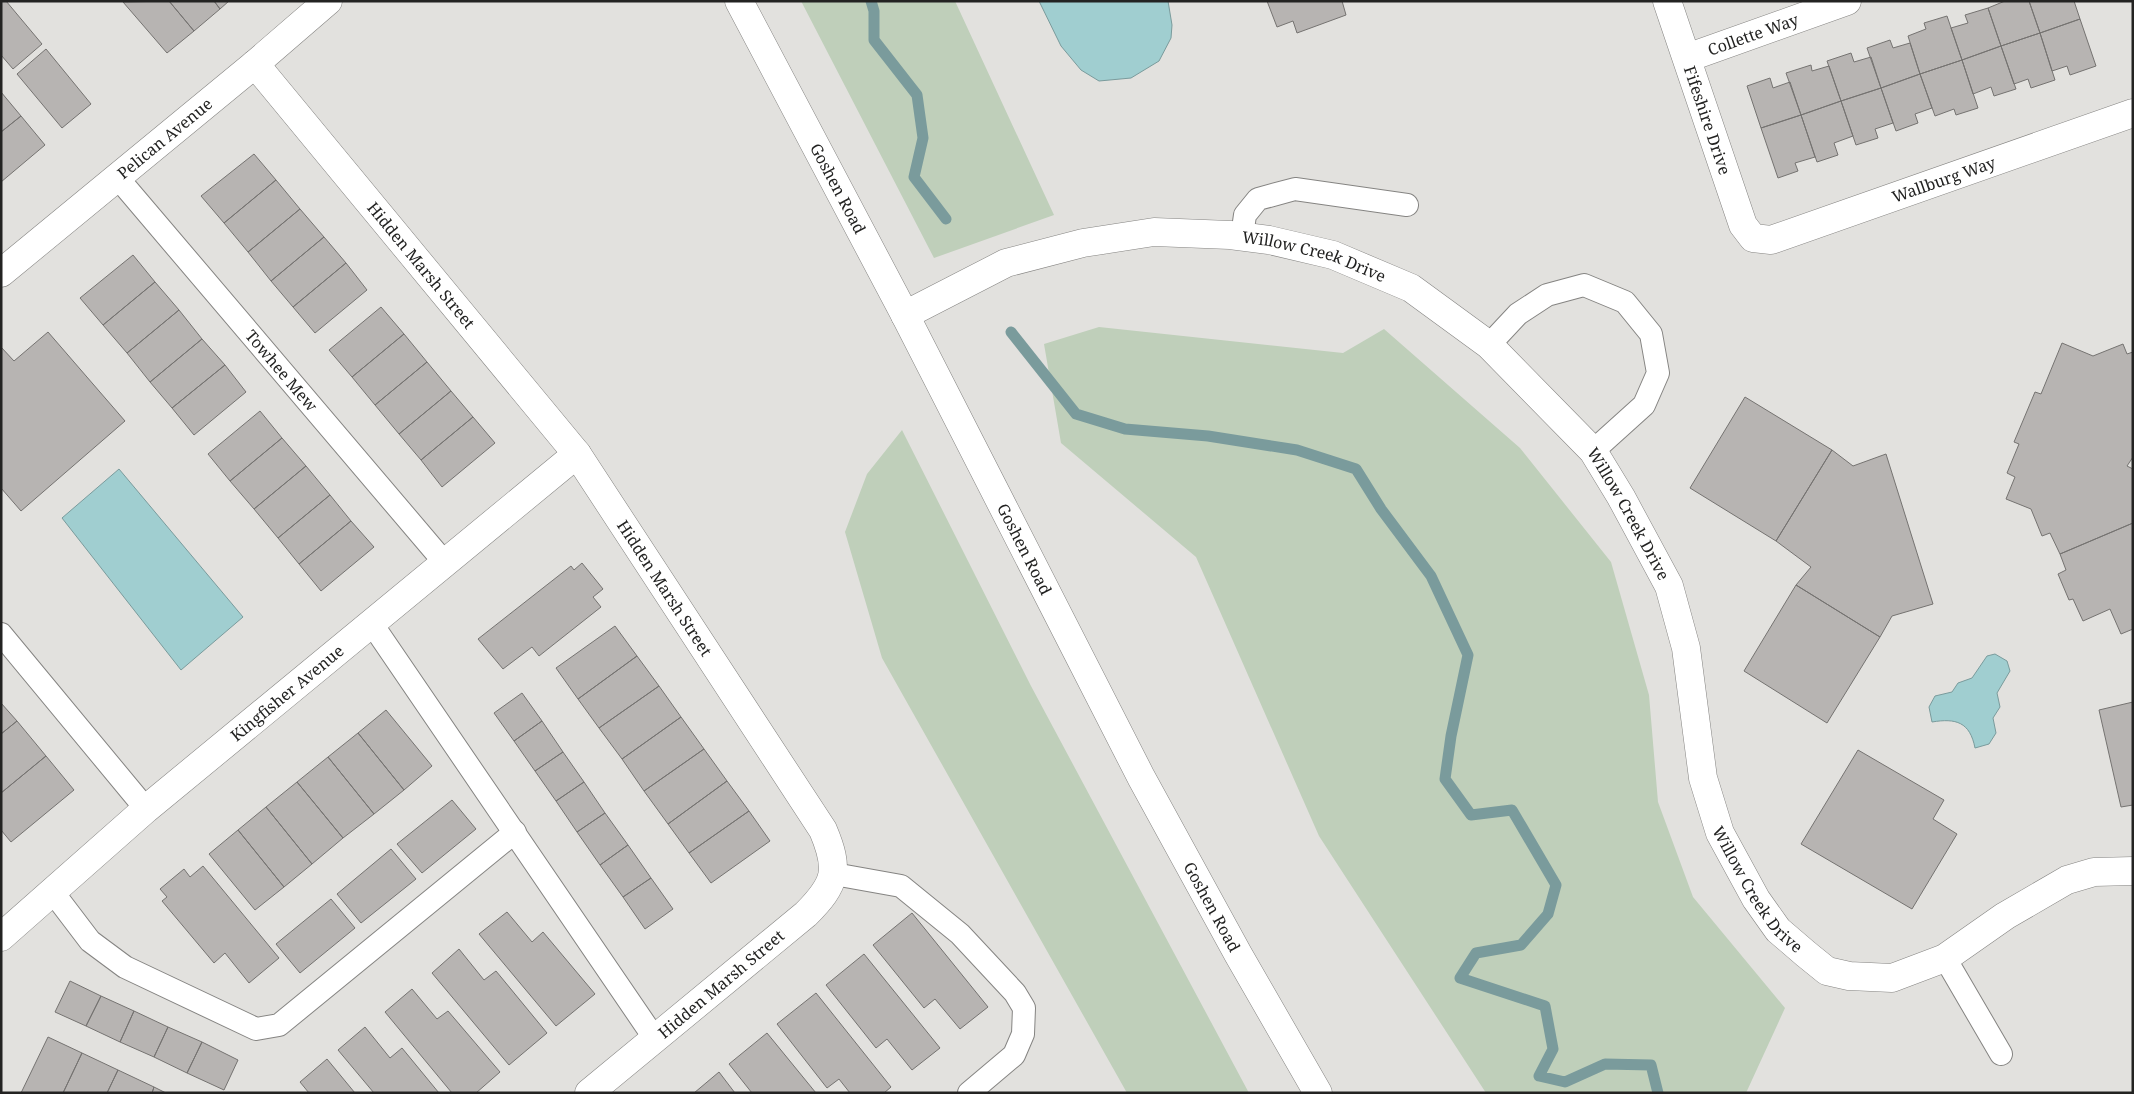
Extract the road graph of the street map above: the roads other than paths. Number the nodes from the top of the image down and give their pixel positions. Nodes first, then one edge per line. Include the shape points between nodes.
1 (328, 1) edge
2 (739, 1) edge
3 (1667, 1) edge
4 (1847, 1) edge
5 (1687, 58) junction
6 (255, 64) junction
7 (2133, 113) edge
8 (117, 177) junction
9 (1407, 205) dead end
10 (1242, 236) junction
11 (1753, 238) joint
12 (1, 273) edge
13 (904, 316) junction
14 (1489, 345) junction
15 (1593, 451) junction
16 (577, 454) junction
17 (445, 563) junction
18 (372, 624) junction
19 (1, 634) edge
20 (146, 809) junction
21 (515, 832) junction
22 (2133, 871) edge
23 (834, 874) junction
24 (52, 891) junction
25 (1, 937) edge
26 (1945, 958) junction
27 (655, 1039) junction
28 (2001, 1054) dead end
29 (589, 1093) edge
30 (969, 1093) edge
31 (1318, 1093) edge

1 - 6 street, Pelican Avenue
2 - 13 street, Goshen Road
3 - 5 street, Fifeshire Drive
4 - 5 street, Collette Way
5 - 11 street, Fifeshire Drive via 1744,225
6 - 8 street, Pelican Avenue
6 - 16 street, Hidden Marsh Street
7 - 11 street, Wallburg Way via 1771,240
8 - 12 street, Pelican Avenue
8 - 17 lane, Towhee Mew
9 - 10 lane via 1295,189 1258,199 1245,215
10 - 13 street, Willow Creek Drive via 1154,232 1083,243 1006,263
10 - 14 street, Willow Creek Drive via 1332,255 1411,288
13 - 31 street, Goshen Road via 1141,777
14 - 15 street, Willow Creek Drive
14 - 15 lane via 1518,314 1547,295 1584,285 1624,302 1651,334 1658,373 1644,406
15 - 26 street, Willow Creek Drive via 1669,586 1686,648 1703,778 1720,833 1756,899 1778,930 1827,971 1849,976 1892,978
16 - 17 street, Kingfisher Avenue
16 - 23 street, Hidden Marsh Street via 823,830 832,850
17 - 18 street, Kingfisher Avenue
18 - 20 street, Kingfisher Avenue
18 - 21 lane
19 - 20 lane
20 - 24 street, Kingfisher Avenue
21 - 24 lane via 279,1024 256,1029 125,967 90,941
21 - 27 lane
22 - 26 street, Willow Creek Drive via 2094,872 2067,880 2006,916
23 - 27 street, Hidden Marsh Street via 824,895 806,914
23 - 30 lane via 901,886 960,934 1016,993 1024,1008 1023,1034 1014,1055
24 - 25 street, Kingfisher Avenue
26 - 28 lane
27 - 29 street, Hidden Marsh Street

